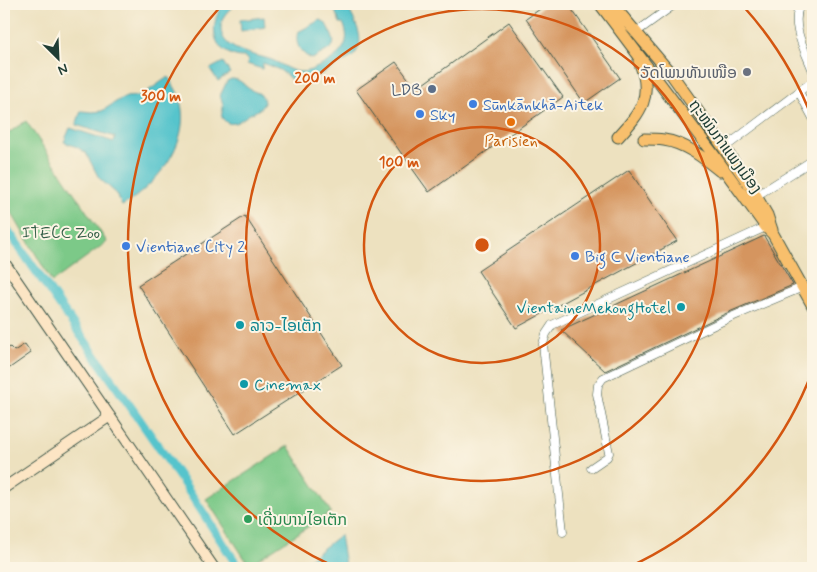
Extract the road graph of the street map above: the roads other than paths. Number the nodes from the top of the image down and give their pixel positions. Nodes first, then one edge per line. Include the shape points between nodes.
1 (600, 4) edge
2 (612, 4) edge
3 (674, 4) edge
4 (800, 4) edge
5 (635, 33) junction
6 (633, 48) junction
7 (813, 71) edge
8 (813, 81) edge
9 (684, 92) junction
10 (799, 92) junction
11 (673, 99) junction
12 (694, 106) junction
13 (683, 113) junction
14 (813, 118) edge
15 (618, 137) dead end
16 (644, 139) dead end
17 (724, 148) junction
18 (813, 160) edge
19 (732, 180) junction
20 (756, 196) junction
21 (770, 229) junction
22 (4, 262) edge
23 (803, 287) junction
24 (813, 306) edge
25 (110, 416) junction
26 (591, 468) dead end
27 (4, 488) edge
28 (563, 532) dead end
29 (214, 568) edge

1 - 6 main road, ຖະໜົນກຳແພງເມືອງ
2 - 5 main road, ຖະໜົນກຳແພງເມືອງ
3 - 5 street
4 - 7 street via 795,16 797,28
5 - 9 main road, ຖະໜົນກຳແພງເມືອງ
6 - 11 main road, ຖະໜົນກຳແພງເມືອງ
6 - 15 main road via 645,78 645,100
8 - 10 street
9 - 11 street
9 - 12 main road, ຖະໜົນກຳແພງເມືອງ
10 - 14 street
10 - 17 street
11 - 13 main road, ຖະໜົນກຳແພງເມືອງ
12 - 13 street
12 - 17 main road, ຖະໜົນກຳແພງເມືອງ
13 - 19 main road, ຖະໜົນກຳແພງເມືອງ
16 - 19 main road via 680,145 698,154
17 - 20 main road, ຖະໜົນກຳແພງເມືອງ
18 - 20 street
19 - 21 main road, ຖະໜົນກຳແພງເມືອງ
20 - 21 main road, ຖະໜົນກຳແພງເມືອງ
21 - 23 main road, ຖະໜົນກຳແພງເມືອງ
21 - 28 street via 552,325 543,344
22 - 25 street
23 - 24 main road, ຖະໜົນກຳແພງເມືອງ
23 - 26 street via 603,378 597,394 609,453 607,458
25 - 27 street
25 - 29 street

